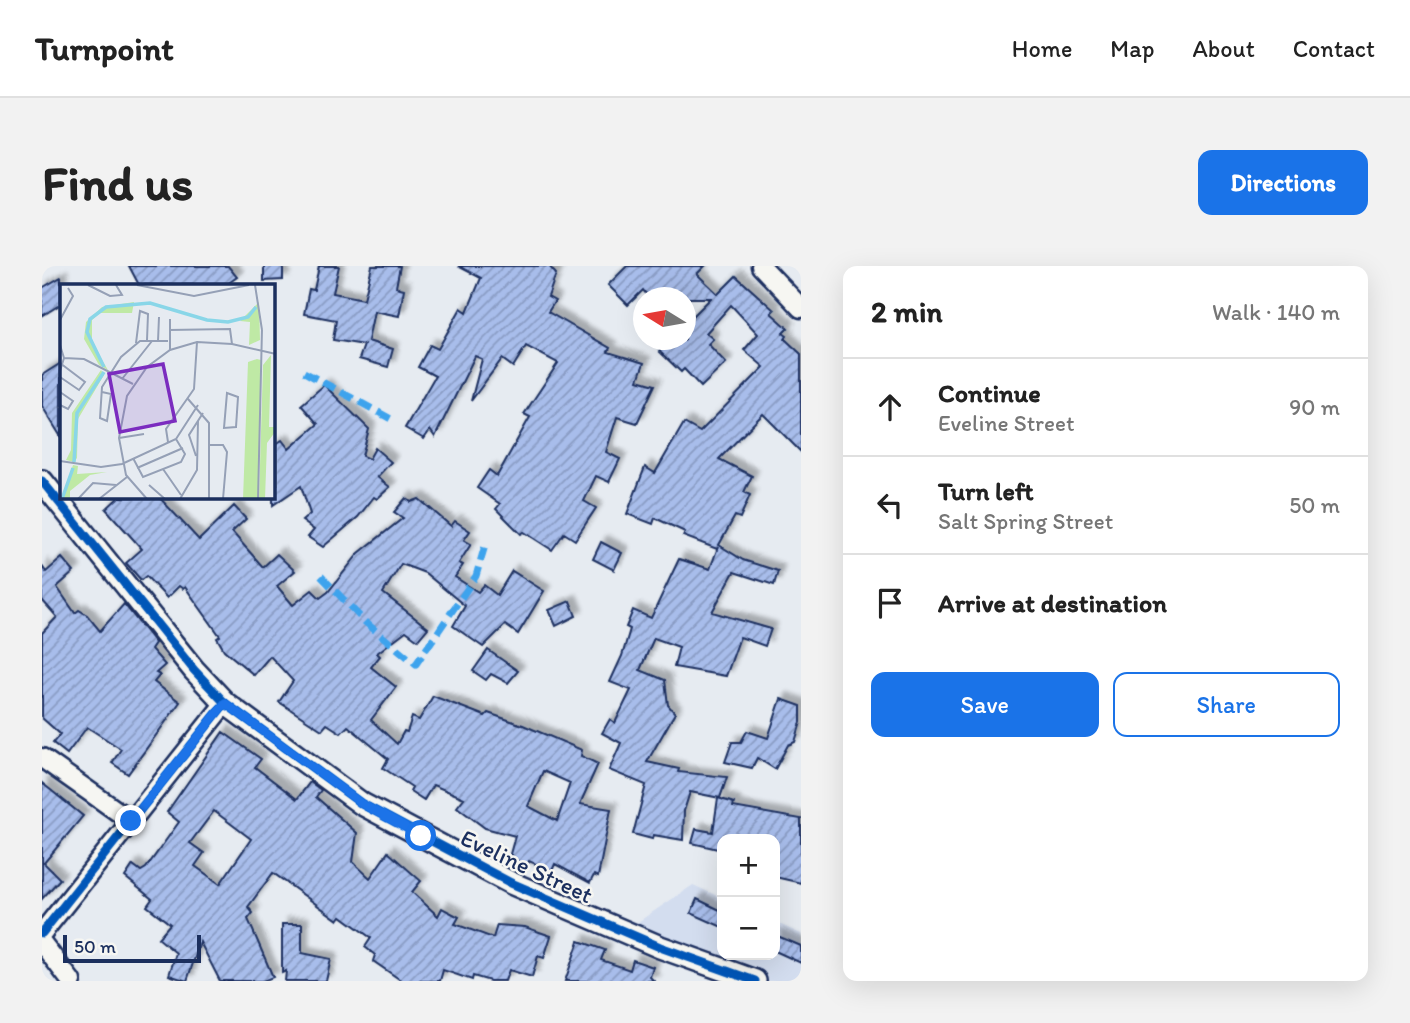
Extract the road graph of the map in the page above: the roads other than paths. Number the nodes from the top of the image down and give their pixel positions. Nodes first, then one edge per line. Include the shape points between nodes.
1 (761, 266) edge
2 (801, 308) edge
3 (42, 481) edge
4 (225, 703) junction
5 (42, 758) edge
6 (131, 821) junction
7 (42, 933) edge
8 (42, 943) edge
9 (71, 981) edge
10 (755, 981) edge

1 - 2 street
3 - 4 street, Eveline Street
4 - 6 street
4 - 10 street, Eveline Street via 362,804 474,865 623,932
5 - 6 street
6 - 7 street
8 - 9 street

